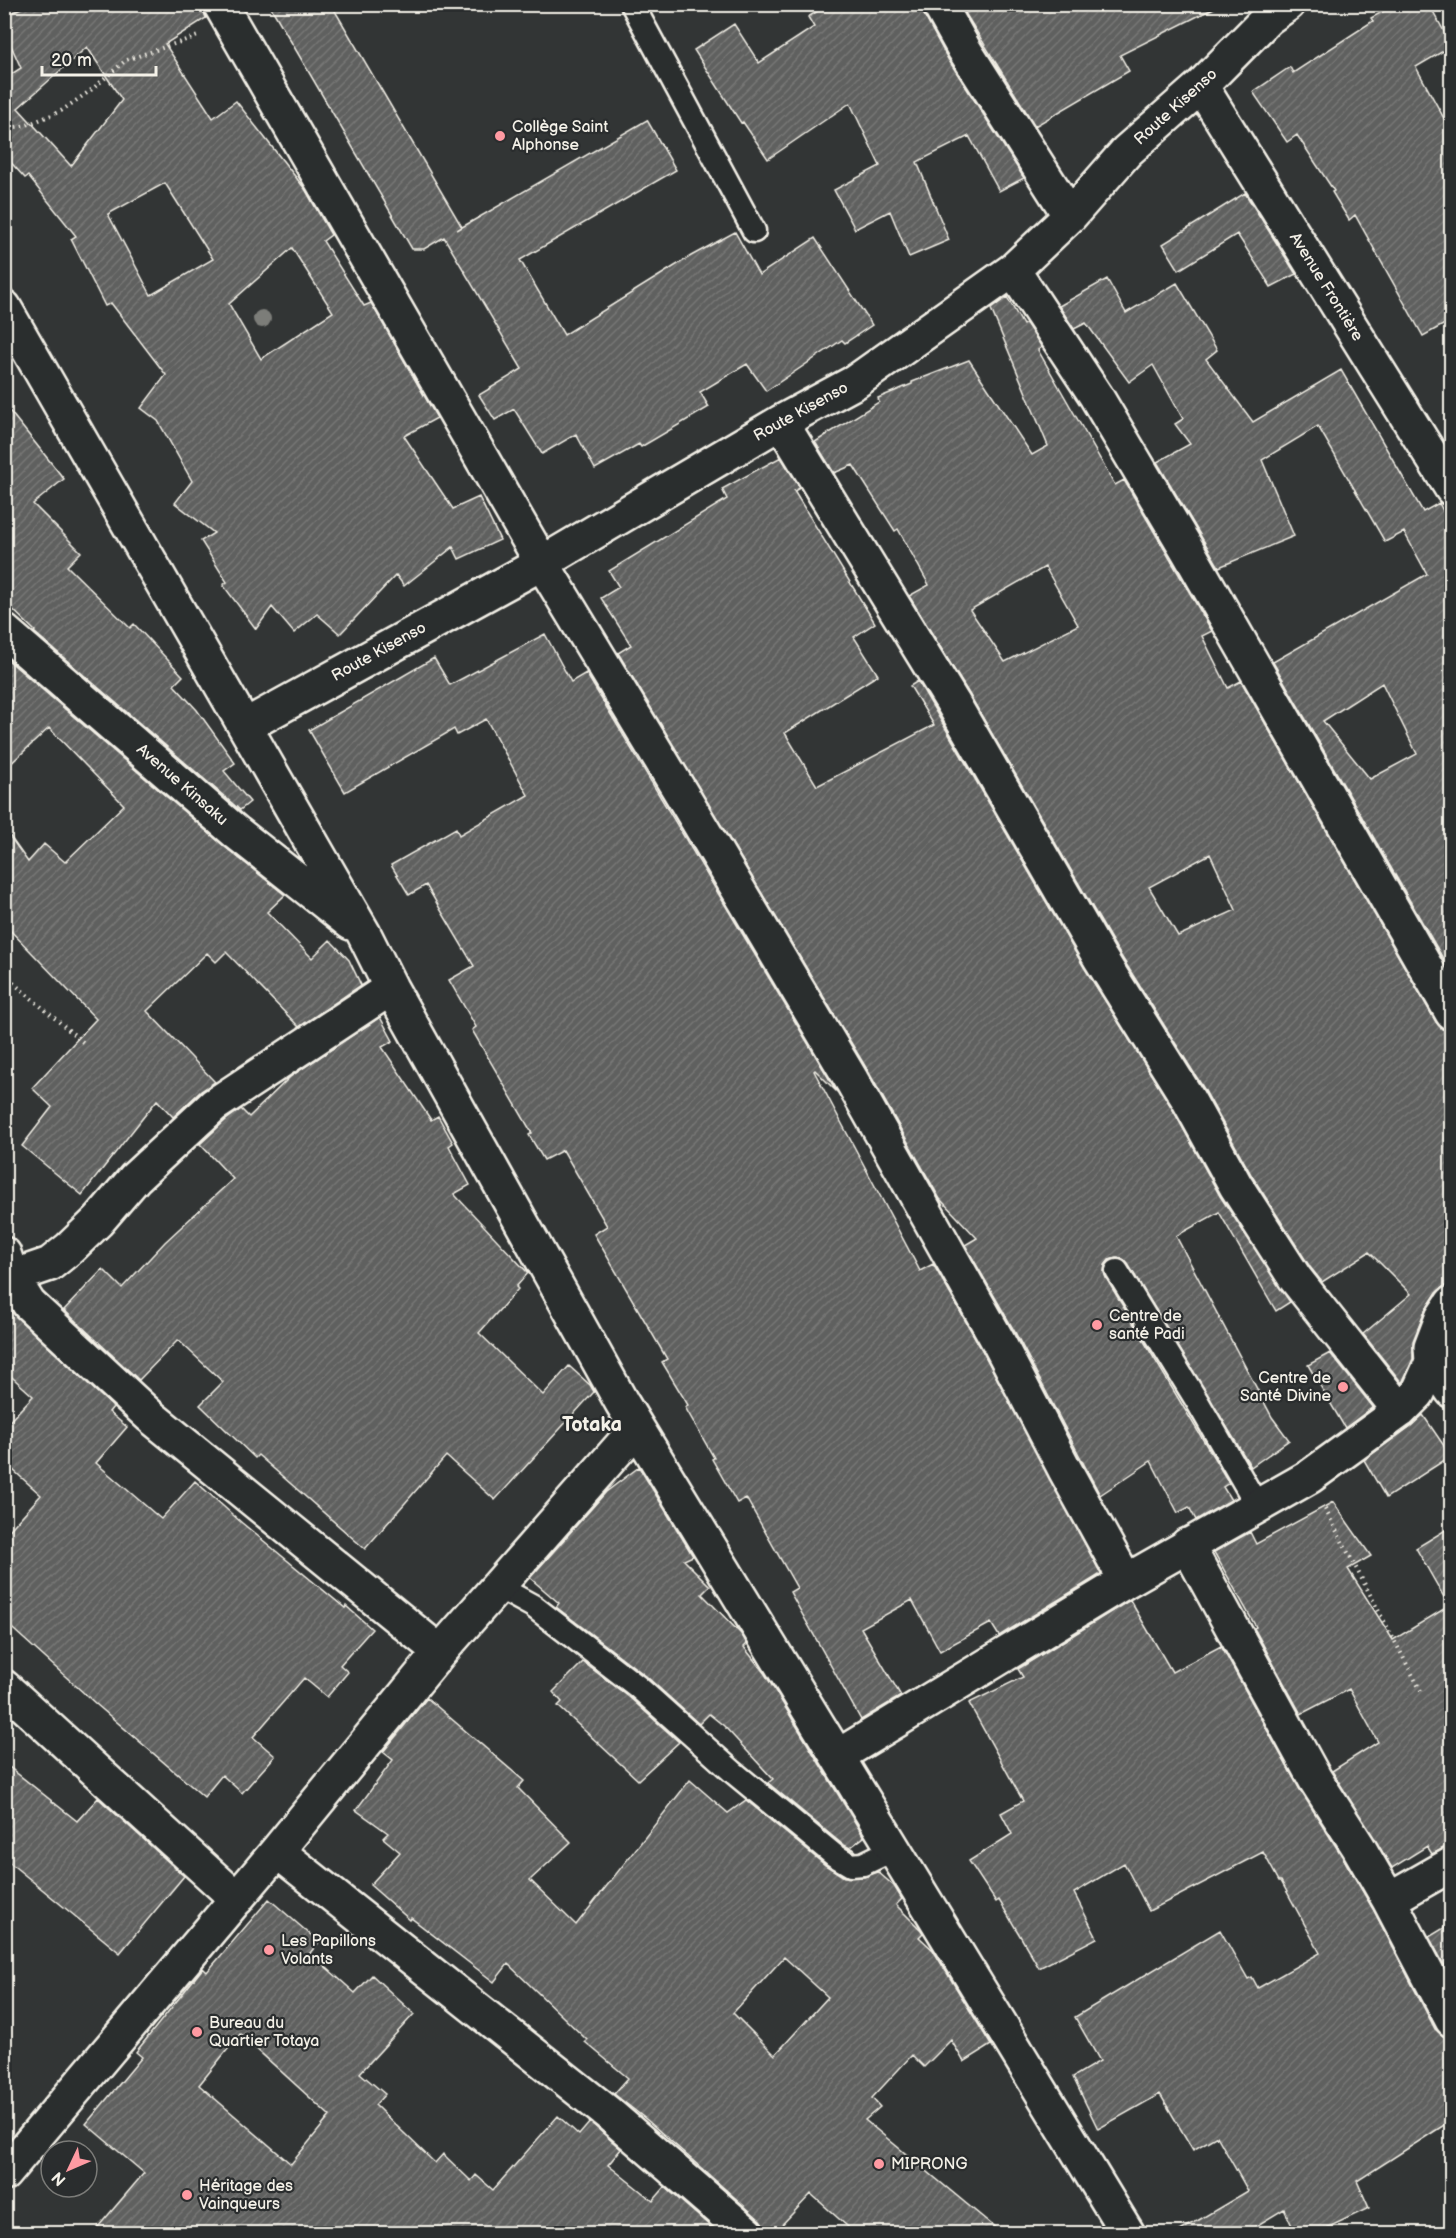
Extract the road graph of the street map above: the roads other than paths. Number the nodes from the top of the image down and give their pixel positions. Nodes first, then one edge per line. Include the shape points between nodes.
1 (632, 4) edge
2 (939, 4) edge
3 (1272, 9) edge
4 (225, 14) edge
5 (1201, 86) junction
6 (1070, 216) junction
7 (754, 231) dead end
8 (1013, 270) junction
9 (4, 307) edge
10 (781, 422) junction
11 (1452, 489) edge
12 (542, 563) junction
13 (4, 631) edge
14 (245, 726) junction
15 (364, 934) junction
16 (391, 987) junction
17 (1452, 1013) edge
18 (8, 1265) edge
19 (1117, 1271) dead end
20 (1452, 1303) edge
21 (1431, 1362) junction
22 (1452, 1391) edge
23 (1400, 1411) junction
24 (637, 1428) junction
25 (1257, 1505) junction
26 (1187, 1545) junction
27 (1126, 1581) junction
28 (441, 1652) junction
29 (4, 1688) edge
30 (838, 1756) junction
31 (892, 1850) junction
32 (278, 1851) junction
33 (1452, 1864) edge
34 (237, 1899) junction
35 (1389, 1900) junction
36 (1452, 2020) edge
37 (4, 2174) edge
38 (1116, 2228) edge
39 (748, 2234) edge

1 - 7 lane
2 - 6 street
3 - 5 street, Route Kisenso
4 - 12 street
5 - 6 street, Route Kisenso via 1127,151
5 - 11 street, Avenue Frontière
6 - 8 street, Route Kisenso
8 - 10 street, Route Kisenso via 855,382
8 - 17 street via 1096,396 1188,551
9 - 14 street
10 - 12 street, Route Kisenso
10 - 23 street via 1188,1099 1236,1186 1295,1278
12 - 14 street, Route Kisenso
12 - 27 street via 852,1081 998,1341
13 - 15 street, Avenue Kinsaku via 237,833
14 - 15 street
15 - 16 street
16 - 18 street via 214,1105 50,1264
16 - 24 street
18 - 28 street via 29,1304 150,1416
19 - 25 lane
20 - 21 street via 1431,1347
21 - 22 street
21 - 23 street via 1418,1393
23 - 25 street via 1309,1477
24 - 28 street
24 - 30 street
24 - 31 lane via 500,1588 533,1606 638,1687 834,1855 851,1865 863,1864
25 - 26 street
26 - 27 street
26 - 35 street via 1315,1779
27 - 30 street
28 - 32 street
29 - 34 street
30 - 31 street
31 - 38 street
32 - 34 street
32 - 39 street via 608,2113
33 - 35 street
34 - 37 street
35 - 36 street

